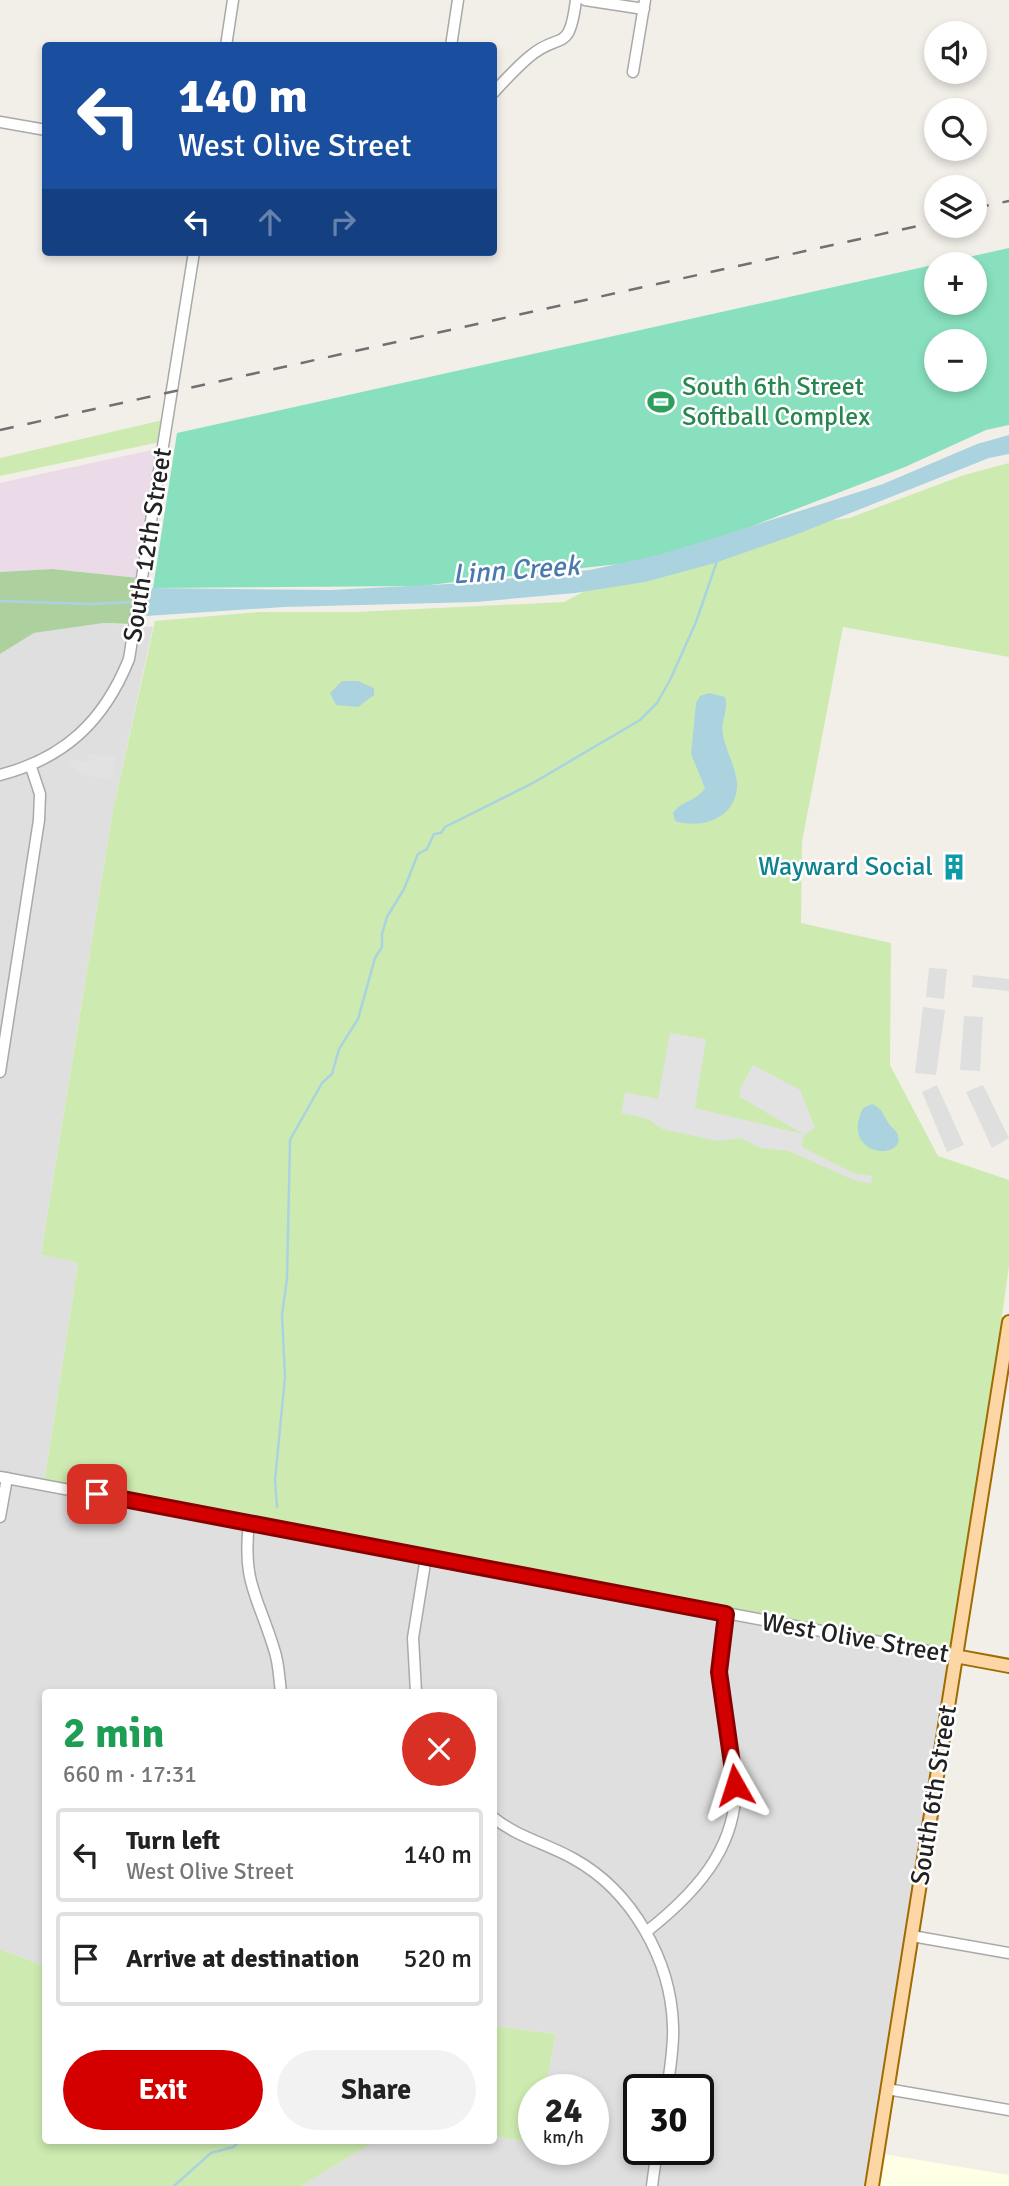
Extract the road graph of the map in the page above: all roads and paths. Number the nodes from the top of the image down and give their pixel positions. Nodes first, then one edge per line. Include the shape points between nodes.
1 (233, 0) edge
2 (458, 0) edge
3 (576, 0) edge
4 (585, 0) edge
5 (644, 5) edge
6 (227, 42) edge
7 (452, 42) edge
8 (634, 72) dead end
9 (497, 89) edge
10 (0, 122) edge
11 (42, 129) edge
12 (193, 256) edge
13 (31, 767) junction
14 (0, 775) edge
15 (0, 1072) edge
16 (1009, 1322) edge
17 (4, 1477) edge
18 (0, 1517) edge
19 (248, 1523) junction
20 (426, 1557) junction
21 (726, 1614) junction
22 (955, 1656) junction
23 (1009, 1666) edge
24 (280, 1689) edge
25 (416, 1689) edge
26 (497, 1820) edge
27 (646, 1931) junction
28 (912, 1936) junction
29 (1009, 1953) edge
30 (669, 2074) edge
31 (887, 2089) junction
32 (1009, 2110) edge
33 (655, 2165) edge
34 (652, 2186) edge
35 (872, 2186) edge

1 - 6 street
2 - 7 street
3 - 9 street via 568,35 530,56
4 - 5 street
5 - 8 street
10 - 11 street
12 - 13 street, South 12th Street via 129,659 103,708 72,740
13 - 14 street, South 12th Street
13 - 15 street via 40,794 39,820
16 - 22 main road, South 6th Street
17 - 18 street
17 - 19 street, West Olive Street
19 - 20 street, West Olive Street
19 - 24 street via 248,1577 274,1650
20 - 21 street, West Olive Street
20 - 25 street via 413,1638
21 - 22 street, West Olive Street
21 - 27 street via 719,1672 735,1766 731,1820 719,1855 703,1880
22 - 23 main road, West Olive Street
22 - 28 main road, South 6th Street
26 - 27 street via 597,1874
27 - 30 street via 660,1960 670,2001 673,2027
28 - 29 street
28 - 31 main road, South 6th Street
31 - 32 street
31 - 35 main road, South 6th Street
33 - 34 street

